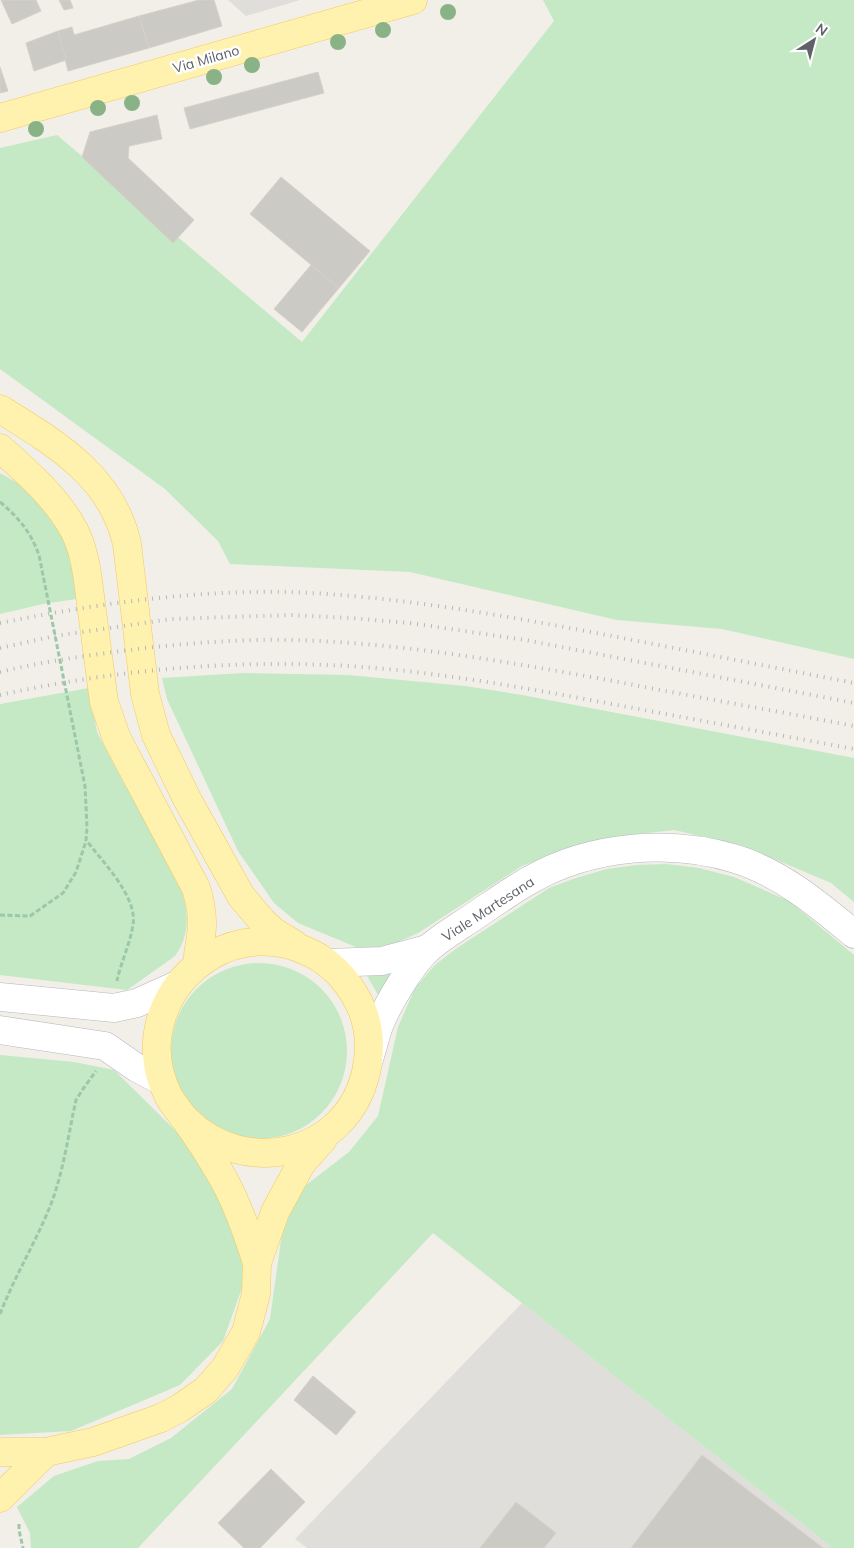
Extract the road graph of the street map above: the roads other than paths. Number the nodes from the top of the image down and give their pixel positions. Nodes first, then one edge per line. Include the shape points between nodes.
1 (413, 0) edge
2 (0, 118) edge
3 (0, 408) edge
4 (0, 448) edge
5 (0, 454) edge
6 (24, 470) junction
7 (854, 934) edge
8 (301, 949) junction
9 (427, 949) junction
10 (198, 963) junction
11 (328, 963) junction
12 (177, 985) junction
13 (0, 997) edge
14 (0, 1030) edge
15 (368, 1061) junction
16 (162, 1081) junction
17 (186, 1120) junction
18 (330, 1130) junction
19 (257, 1263) junction
20 (0, 1452) edge
21 (46, 1452) junction
22 (0, 1498) edge

1 - 2 main road, Via Milano
3 - 8 main road via 86,470 112,503 121,521 126,544 145,694 156,735 241,896 268,926
4 - 6 main road
5 - 6 main road
6 - 10 main road via 58,506 82,551 106,711 121,747 196,888 202,910
7 - 9 street, Viale Martesana via 808,897 776,877 737,859 693,850 652,847 613,851 572,861 532,879
8 - 10 main road via 269,941 245,943 218,951
8 - 11 main road
9 - 11 street, Viale Martesana via 382,961
9 - 15 street, Viale Martesana via 387,1010
10 - 12 main road
11 - 15 main road via 347,983 361,1007 368,1034
12 - 13 street via 137,1004 114,1008
12 - 16 main road via 159,1025 157,1049
14 - 16 street via 105,1046
15 - 18 main road via 358,1096
16 - 17 main road via 173,1104
17 - 18 main road via 218,1144 256,1154 295,1149
17 - 19 main road via 230,1192
18 - 19 main road via 301,1164 282,1197
19 - 21 main road via 256,1294 246,1332 225,1368 206,1390 154,1422 93,1442
20 - 21 main road
21 - 22 main road

